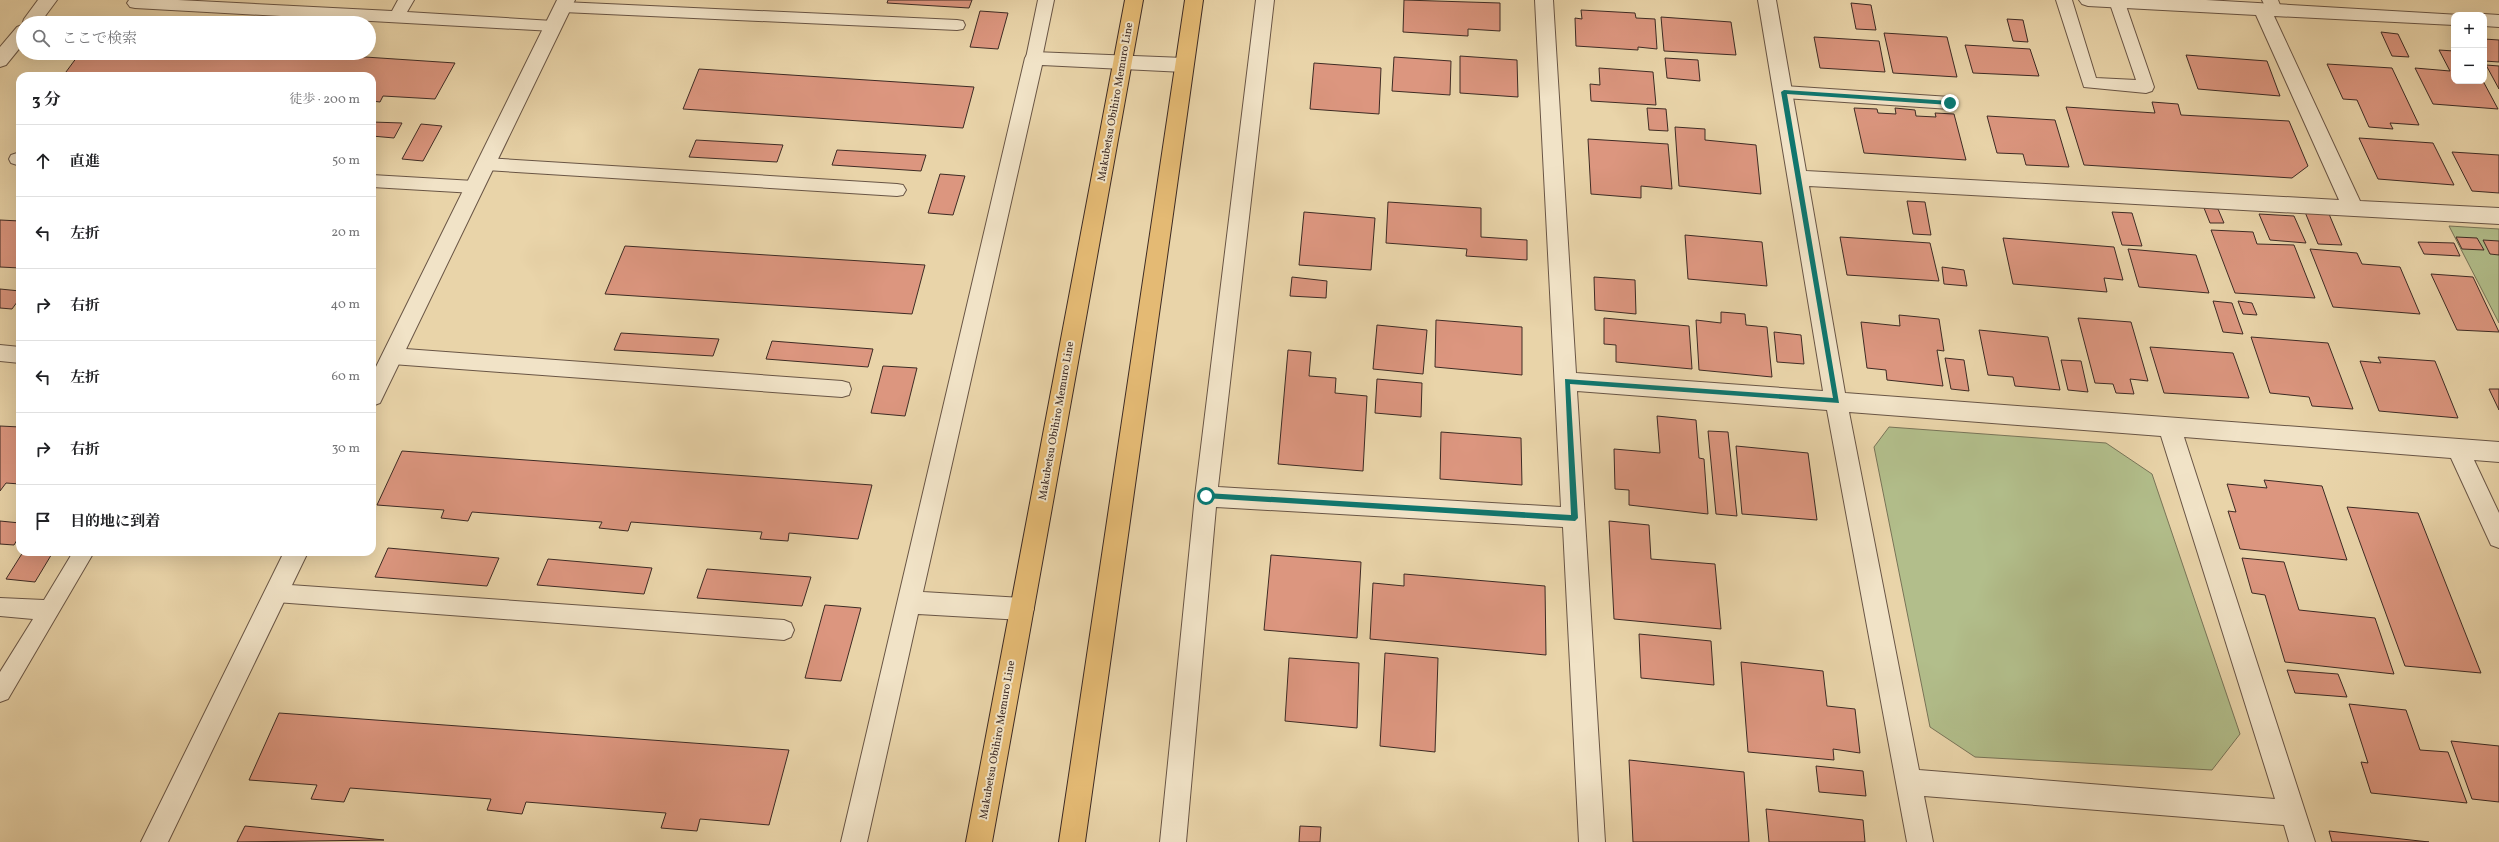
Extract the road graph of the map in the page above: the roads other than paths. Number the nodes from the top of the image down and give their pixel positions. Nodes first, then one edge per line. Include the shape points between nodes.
1 (48, 0) edge
2 (406, 0) edge
3 (1046, 0) edge
4 (1134, 0) edge
5 (1194, 0) edge
6 (1265, 0) edge
7 (1544, 0) edge
8 (1767, 0) edge
9 (2064, 0) edge
10 (2088, 0) edge
11 (2117, 1) junction
12 (135, 3) dead end
13 (564, 3) edge
14 (2269, 6) edge
15 (35, 16) edge
16 (396, 17) junction
17 (2451, 19) edge
18 (2487, 20) edge
19 (2499, 21) edge
20 (957, 25) dead end
21 (553, 26) junction
22 (16, 40) edge
23 (1034, 58) junction
24 (0, 60) edge
25 (1123, 62) junction
26 (1184, 65) junction
27 (1784, 92) junction
28 (1950, 103) dead end
29 (486, 164) junction
30 (1800, 178) junction
31 (376, 181) edge
32 (474, 187) junction
33 (897, 190) dead end
34 (2353, 208) junction
35 (2499, 216) edge
36 (0, 353) edge
37 (16, 354) edge
38 (392, 356) junction
39 (1567, 381) junction
40 (376, 385) edge
41 (842, 389) dead end
42 (1836, 401) junction
43 (2170, 428) junction
44 (2458, 449) junction
45 (2499, 452) edge
46 (1206, 496) junction
47 (1575, 518) junction
48 (2499, 538) edge
49 (81, 556) edge
50 (294, 556) edge
51 (276, 593) junction
52 (909, 602) junction
53 (0, 607) edge
54 (1022, 609) junction
55 (47, 610) junction
56 (784, 630) dead end
57 (0, 692) edge
58 (1910, 782) junction
59 (2292, 813) junction
60 (154, 842) edge
61 (854, 842) edge
62 (979, 842) edge
63 (1072, 842) edge
64 (1173, 842) edge
65 (1592, 842) edge
66 (1920, 842) edge
67 (2302, 842) edge

1 - 15 street
2 - 16 lane
3 - 23 lane
4 - 25 main road, Makubetsu Obihiro Memuro Line
5 - 26 main road
6 - 46 street
7 - 39 street
8 - 27 street
9 - 11 lane via 2090,82 2146,87
10 - 11 street
11 - 14 street
12 - 16 lane
13 - 20 lane
13 - 21 street
14 - 17 street
14 - 34 street
16 - 21 lane
18 - 19 street
21 - 29 street
22 - 24 street
23 - 25 street
23 - 52 street
25 - 26 street
25 - 54 main road, Makubetsu Obihiro Memuro Line
26 - 63 main road
27 - 28 lane
27 - 30 street
29 - 32 street
29 - 33 lane
30 - 34 street
30 - 42 street
31 - 32 lane
32 - 38 street
34 - 35 street
36 - 37 lane
38 - 40 street
38 - 41 lane
39 - 42 street
39 - 47 street
42 - 43 street
42 - 58 street
43 - 44 street
43 - 59 street
44 - 45 street
44 - 48 street
46 - 47 street
46 - 64 street
47 - 65 street
49 - 55 lane
50 - 51 street
51 - 56 lane
51 - 60 street
52 - 54 street
52 - 61 street
53 - 55 lane
54 - 62 main road, Makubetsu Obihiro Memuro Line
55 - 57 lane
58 - 59 street
58 - 66 street
59 - 67 street

